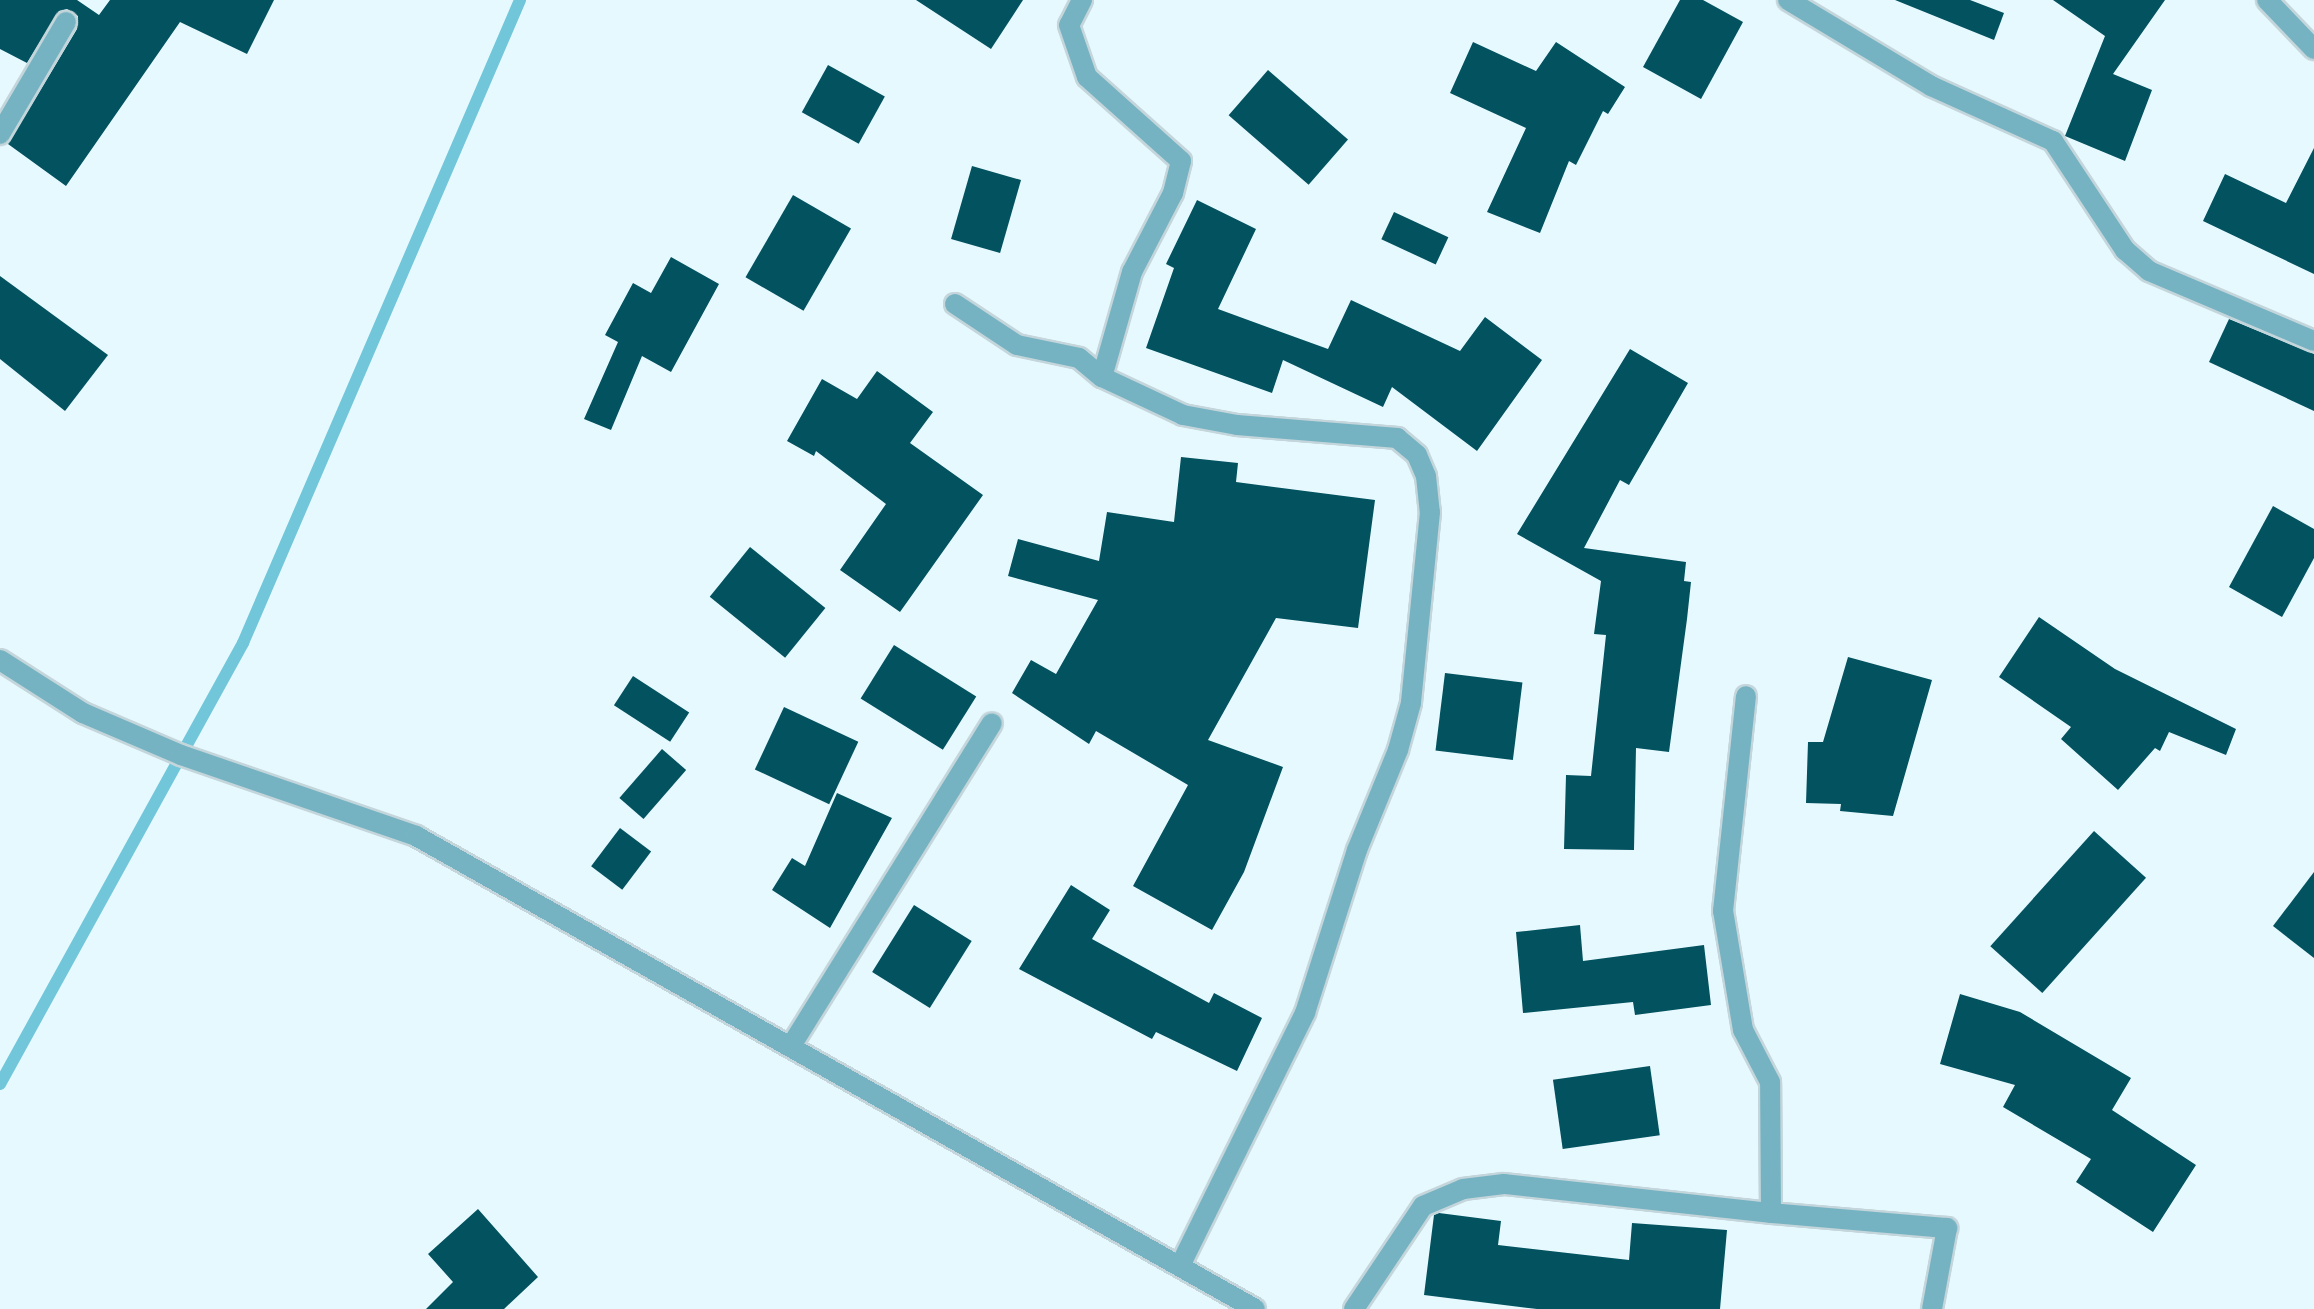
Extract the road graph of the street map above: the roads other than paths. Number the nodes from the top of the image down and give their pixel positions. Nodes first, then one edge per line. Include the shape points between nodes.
1 (1082, 0) edge
2 (1788, 0) edge
3 (2267, 0) edge
4 (66, 22) dead end
5 (2314, 49) edge
6 (0, 134) edge
7 (955, 304) dead end
8 (2314, 341) edge
9 (1102, 377) junction
10 (3, 667) edge
11 (1746, 696) dead end
12 (992, 723) dead end
13 (791, 1046) junction
14 (1771, 1213) junction
15 (1180, 1266) junction
16 (1255, 1309) edge
17 (1354, 1309) edge
18 (1932, 1309) edge

1 - 9 street via 1069,25 1087,77 1181,161 1173,193 1132,272
2 - 8 street via 1931,86 2053,141 2125,250 2149,271
3 - 5 street
4 - 6 street
7 - 9 street via 1017,345 1079,358
9 - 15 street via 1183,415 1237,425 1397,438 1417,455 1430,512 1411,703 1398,750 1357,850 1305,1013
10 - 13 street via 83,713 181,755 416,836
11 - 14 street via 1723,911 1743,1030 1770,1082
12 - 13 street
13 - 15 street
14 - 17 street via 1504,1184 1463,1189 1423,1206
14 - 18 street via 1947,1228
15 - 16 street

